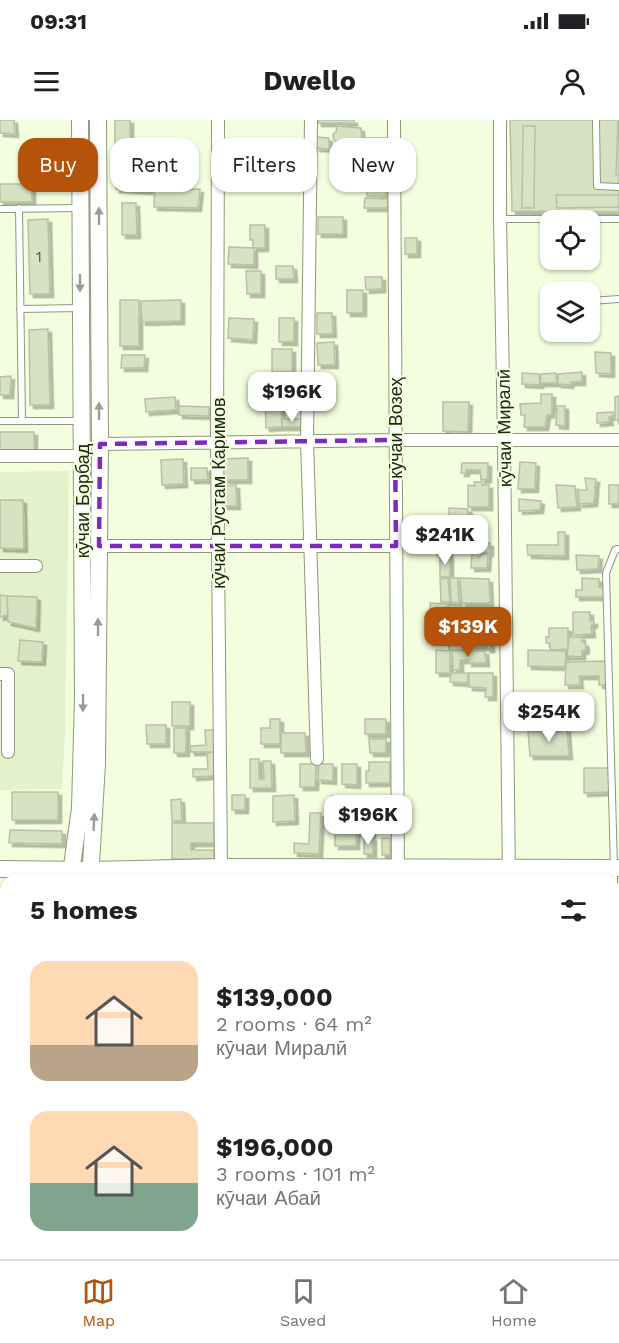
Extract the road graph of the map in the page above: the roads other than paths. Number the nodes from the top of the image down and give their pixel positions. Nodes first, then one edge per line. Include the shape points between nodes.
1 (80, 120) edge
2 (98, 120) edge
3 (218, 120) edge
4 (311, 120) edge
5 (394, 120) edge
6 (501, 120) edge
7 (596, 120) edge
8 (619, 187) edge
9 (19, 208) junction
10 (80, 208) junction
11 (0, 209) edge
12 (500, 219) junction
13 (619, 219) edge
14 (619, 299) edge
15 (600, 300) edge
16 (80, 308) junction
17 (20, 309) junction
18 (0, 421) edge
19 (22, 421) junction
20 (82, 421) junction
21 (307, 440) junction
22 (395, 440) junction
23 (619, 440) edge
24 (504, 441) junction
25 (217, 442) junction
26 (100, 444) junction
27 (0, 456) edge
28 (82, 456) junction
29 (218, 544) junction
30 (310, 544) junction
31 (99, 546) junction
32 (396, 546) junction
33 (619, 549) edge
34 (0, 566) edge
35 (36, 566) dead end
36 (0, 674) edge
37 (8, 752) dead end
38 (316, 759) dead end
39 (611, 760) junction
40 (619, 760) edge
41 (221, 867) junction
42 (616, 868) edge
43 (0, 869) edge
44 (60, 874) edge
45 (72, 874) edge
46 (91, 874) edge
47 (107, 874) edge
48 (376, 874) edge
49 (398, 874) edge
50 (509, 874) edge

1 - 10 main road, кӯчаи Борбад
26 -> 2 main road, кӯчаи Борбад
3 - 25 street, кӯчаи Рустам Каримов
4 - 21 street
5 - 22 street, кӯчаи Возеҳ
6 - 12 street, кӯчаи Миралӣ
7 - 8 lane via 597,186
9 - 10 lane
9 - 11 lane
9 - 17 lane
10 -> 16 main road, кӯчаи Борбад
12 - 13 lane
12 - 24 street, кӯчаи Миралӣ
14 - 15 lane
16 - 17 lane
16 - 20 main road, кӯчаи Борбад
17 - 19 lane
18 - 19 lane
19 - 20 lane
20 - 28 main road, кӯчаи Борбад
21 - 22 street
21 - 25 street
21 - 30 street
22 - 24 street
22 - 32 street, кӯчаи Возеҳ
23 - 24 street
24 - 50 street, кӯчаи Миралӣ
25 - 26 street
25 - 29 street, кӯчаи Рустам Каримов
26 - 31 main road, кӯчаи Борбад
27 - 28 street
28 -> 45 main road, кӯчаи Борбад via 83,698 80,808
29 - 30 street
29 - 31 street
29 - 41 street, кӯчаи Рустам Каримов
30 - 32 street
30 - 38 street
46 -> 31 main road, кӯчаи Борбад via 97,764
32 - 49 street, кӯчаи Возеҳ
33 - 39 lane via 615,550 606,573
34 - 35 street
36 - 37 street via 8,674
39 - 40 lane
39 - 42 lane
41 - 47 main road
41 - 48 main road
42 - 50 main road
43 - 44 main road

